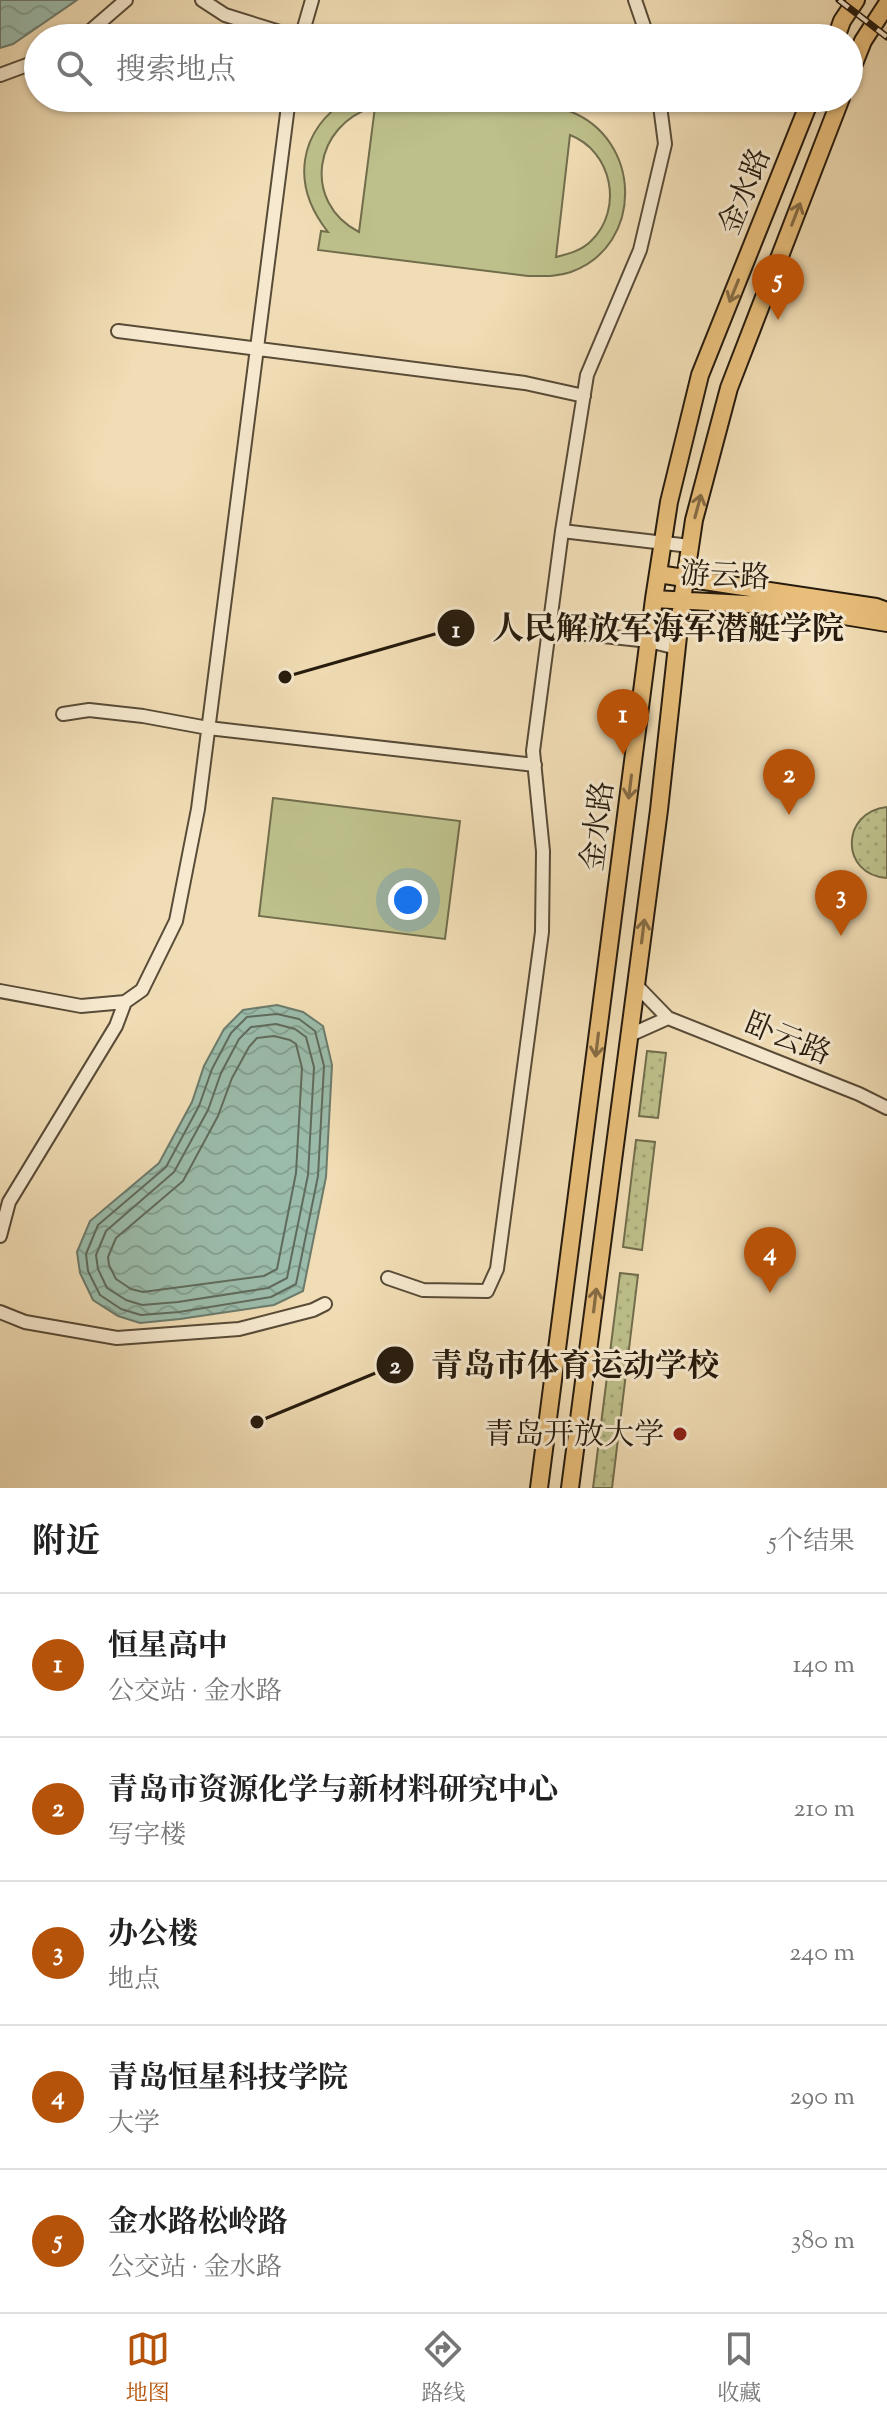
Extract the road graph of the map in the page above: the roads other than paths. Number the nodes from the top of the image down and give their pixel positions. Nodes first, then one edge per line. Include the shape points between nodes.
1 (126, 0) edge
2 (202, 0) edge
3 (312, 0) edge
4 (635, 0) edge
5 (856, 0) edge
6 (887, 4) edge
7 (98, 24) edge
8 (254, 24) edge
9 (304, 24) edge
10 (643, 24) edge
11 (841, 24) edge
12 (863, 41) edge
13 (24, 66) edge
14 (0, 75) edge
15 (287, 112) edge
16 (661, 112) edge
17 (805, 112) edge
18 (836, 112) edge
19 (118, 331) dead end
20 (257, 350) junction
21 (584, 396) junction
22 (562, 531) junction
23 (663, 542) junction
24 (690, 546) junction
25 (658, 574) junction
26 (685, 578) junction
27 (654, 599) junction
28 (682, 600) junction
29 (887, 611) edge
30 (887, 623) edge
31 (549, 630) junction
32 (649, 641) junction
33 (677, 648) junction
34 (63, 714) dead end
35 (208, 728) junction
36 (535, 765) junction
37 (636, 985) junction
38 (0, 991) edge
39 (125, 1002) junction
40 (668, 1018) junction
41 (630, 1035) junction
42 (887, 1108) edge
43 (0, 1236) edge
44 (388, 1278) dead end
45 (325, 1304) dead end
46 (0, 1312) edge
47 (539, 1488) edge
48 (570, 1488) edge

1 - 7 street
2 - 8 street via 225,15
3 - 9 street
4 - 10 street
5 - 11 main road
6 - 12 main road
13 - 14 street
15 - 20 street
16 - 21 street via 665,144 640,250 587,375
17 -> 23 main road, 金水路 via 700,375
24 -> 18 main road, 金水路 via 729,388
19 - 20 street
20 - 21 street via 525,383
20 - 35 street
21 - 22 street
22 - 23 street
22 - 31 street
23 - 24 street
23 - 25 main road, 金水路
24 - 26 main road, 金水路
25 - 26 main road, 游云路
25 - 27 main road, 金水路
26 - 28 main road, 金水路
26 - 29 main road, 游云路
27 - 28 main road, 游云路
27 - 32 main road, 金水路
28 - 30 main road, 游云路 via 783,606
28 - 33 main road, 金水路
31 - 32 street
31 - 36 street
32 - 33 street
32 -> 47 main road, 金水路
37 -> 33 main road, 金水路
34 - 35 street via 89,710
35 - 36 street
35 - 39 street via 176,921 142,990
36 - 44 street via 543,851 542,932 497,1269 487,1291 423,1290
37 - 40 street, 卧云路
37 - 41 main road, 金水路
38 - 39 street via 81,1006
39 - 43 street via 116,1026 9,1202
40 - 41 street
40 - 42 street, 卧云路
48 -> 41 main road, 金水路
45 - 46 street via 239,1329 117,1338 25,1322

